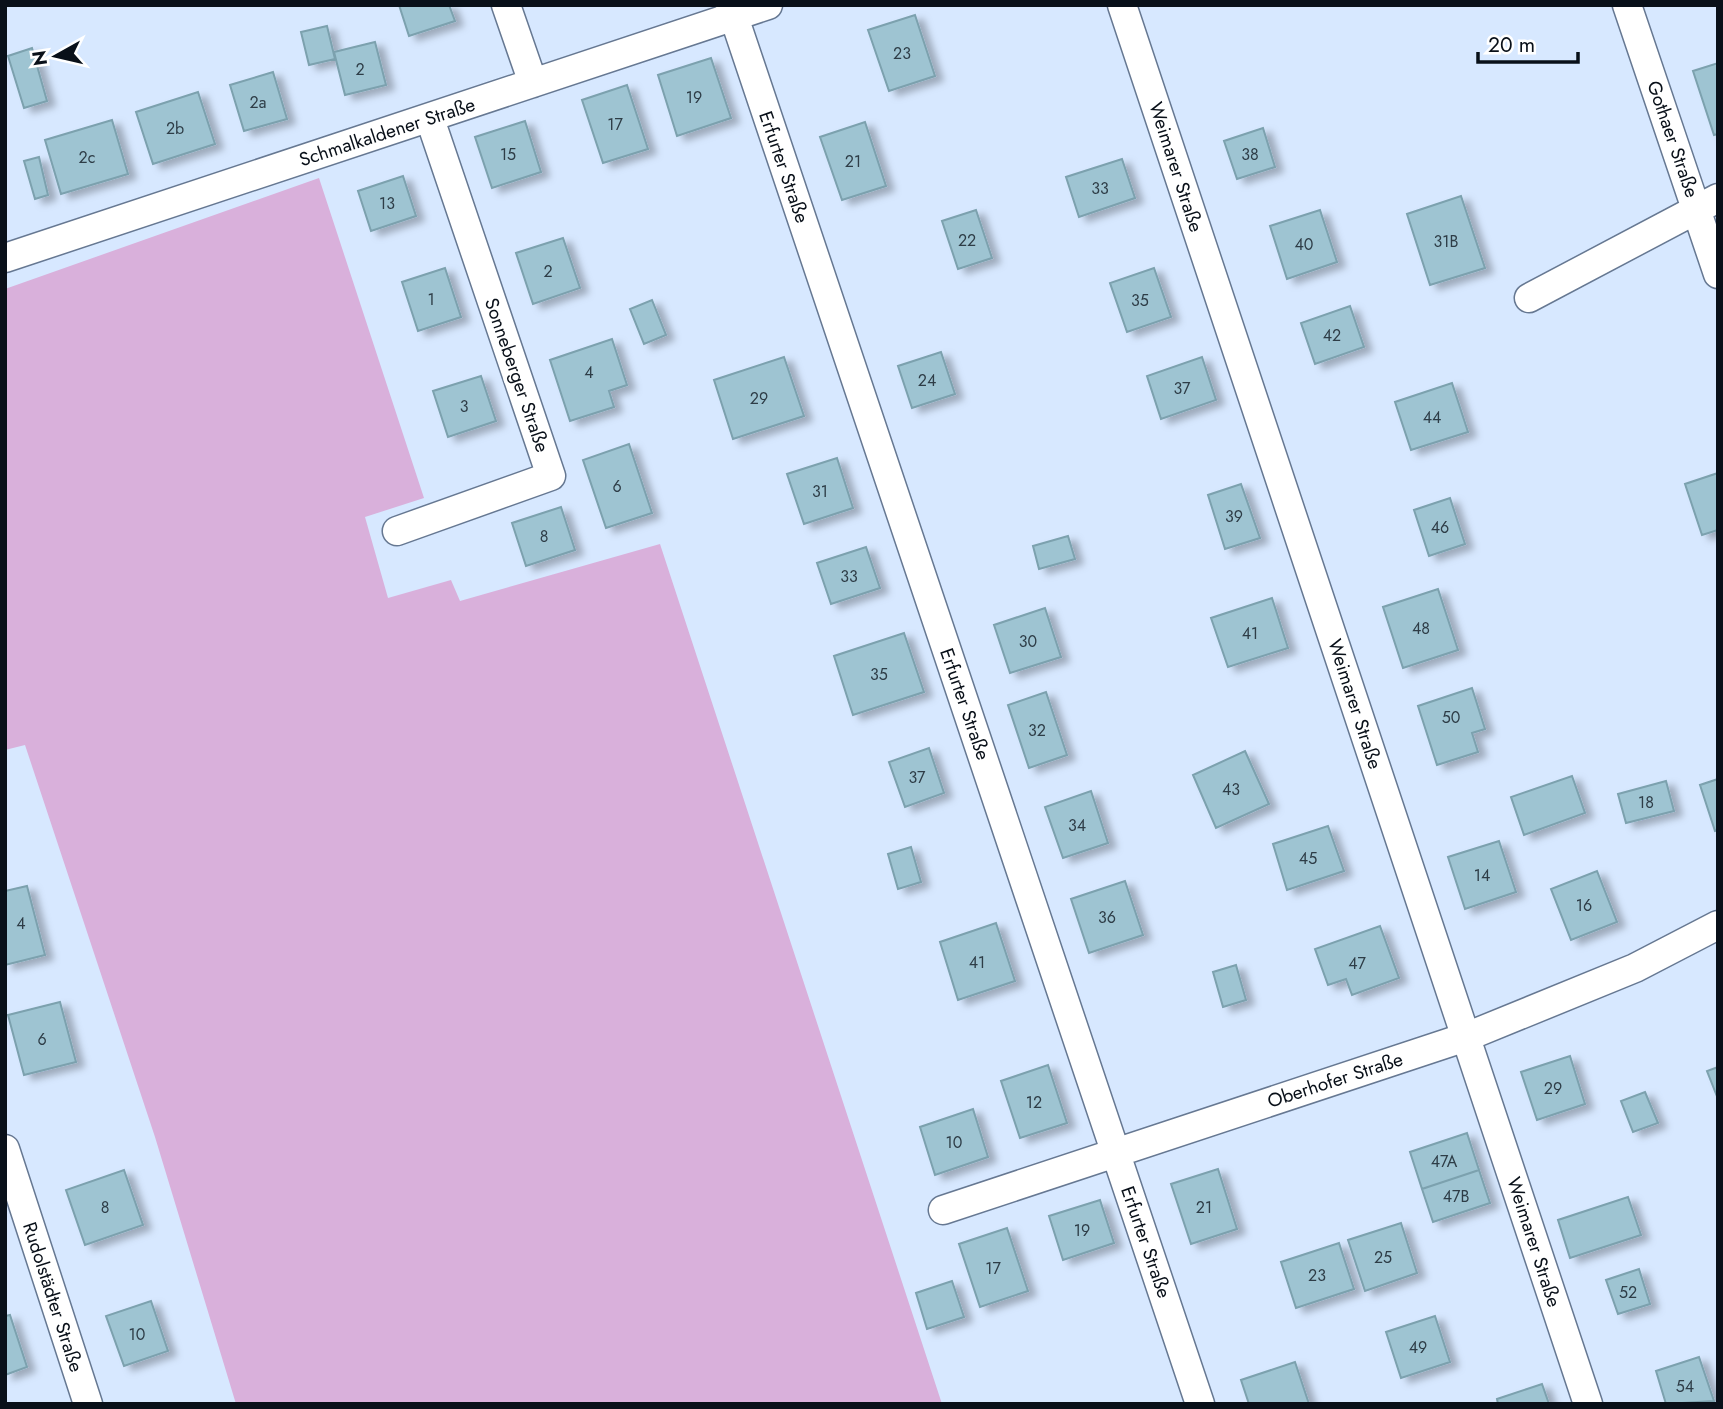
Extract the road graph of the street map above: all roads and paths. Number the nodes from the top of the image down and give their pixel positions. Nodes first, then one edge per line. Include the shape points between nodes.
1 (506, 5) edge
2 (768, 5) edge
3 (1122, 5) edge
4 (1627, 5) edge
5 (732, 11) edge
6 (533, 83) junction
7 (430, 119) junction
8 (1707, 204) edge
9 (5, 258) edge
10 (1718, 274) edge
11 (1530, 298) dead end
12 (397, 531) dead end
13 (1718, 925) edge
14 (1466, 1037) junction
15 (5, 1149) edge
16 (1116, 1153) junction
17 (943, 1210) dead end
18 (88, 1404) edge
19 (1200, 1404) edge
20 (1588, 1404) edge

1 - 6 street
2 - 5 street, Schmalkaldener Straße
3 - 14 street, Weimarer Straße
4 - 8 street, Gothaer Straße
5 - 6 street, Schmalkaldener Straße
5 - 16 street, Erfurter Straße
6 - 7 street, Schmalkaldener Straße
7 - 9 street, Schmalkaldener Straße
7 - 12 street, Sonneberger Straße via 551,476
8 - 10 street, Gothaer Straße
8 - 11 street
13 - 14 street, Oberhofer Straße via 1635,968
14 - 16 street, Oberhofer Straße
14 - 20 street, Weimarer Straße
15 - 18 street, Rudolstädter Straße
16 - 17 street, Oberhofer Straße
16 - 19 street, Erfurter Straße

